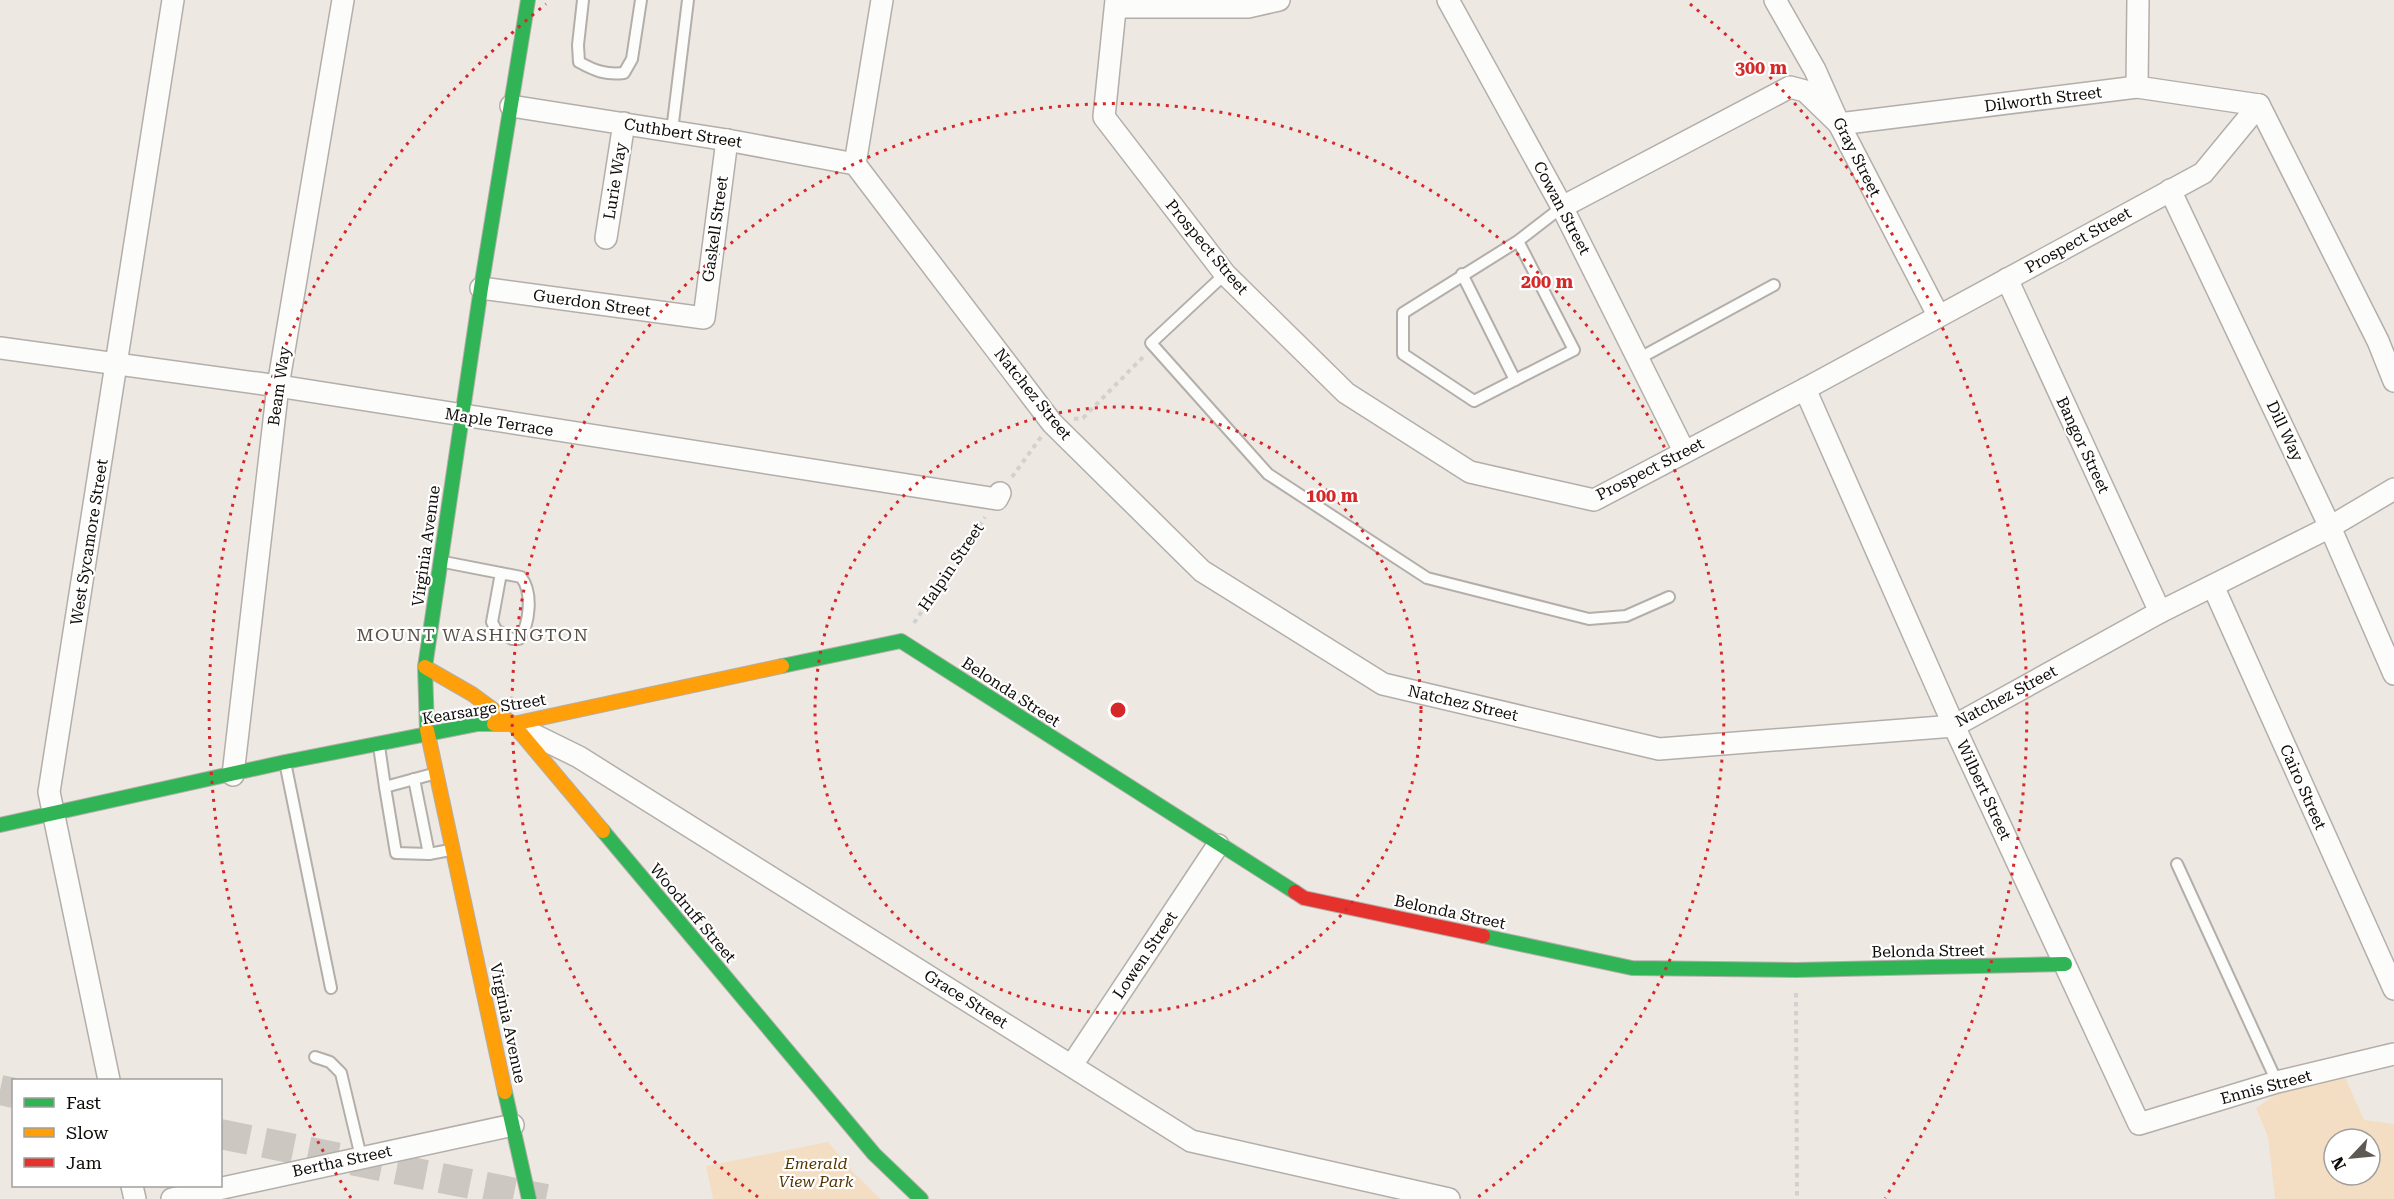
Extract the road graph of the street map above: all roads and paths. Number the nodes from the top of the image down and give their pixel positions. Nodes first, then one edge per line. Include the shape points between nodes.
1 (173, 0) edge
2 (343, 0) edge
3 (528, 0) edge
4 (583, 0) edge
5 (641, 0) edge
6 (688, 0) edge
7 (882, 0) edge
8 (1279, 0) edge
9 (1448, 0) edge
10 (1775, 0) edge
11 (2138, 0) edge
12 (1116, 3) edge
13 (2137, 87) junction
14 (2259, 105) junction
15 (511, 106) junction
16 (624, 123) junction
17 (1839, 124) junction
18 (672, 131) junction
19 (727, 140) junction
20 (855, 164) junction
21 (2170, 190) junction
22 (1563, 207) junction
23 (606, 238) dead end
24 (1518, 241) junction
25 (1225, 274) junction
26 (1462, 274) junction
27 (2007, 279) junction
28 (1774, 285) dead end
29 (481, 288) junction
30 (1938, 315) junction
31 (704, 318) joint
32 (2386, 338) edge
33 (1151, 343) junction
34 (0, 348) edge
35 (1638, 360) junction
36 (117, 363) junction
37 (1515, 380) junction
38 (2394, 381) edge
39 (278, 386) junction
40 (1805, 389) junction
41 (462, 416) junction
42 (1052, 423) junction
43 (1684, 451) junction
44 (2394, 489) edge
45 (998, 496) junction
46 (2330, 527) junction
47 (440, 561) junction
48 (501, 573) junction
49 (2213, 586) junction
50 (1669, 597) dead end
51 (2160, 612) junction
52 (902, 641) junction
53 (425, 667) junction
54 (2394, 674) edge
55 (513, 724) junction
56 (1954, 726) junction
57 (428, 734) junction
58 (378, 744) junction
59 (285, 762) junction
60 (436, 773) junction
61 (233, 775) junction
62 (414, 779) junction
63 (385, 787) junction
64 (53, 814) junction
65 (0, 825) edge
66 (1218, 845) junction
67 (453, 850) junction
68 (429, 854) junction
69 (2177, 864) dead end
70 (2065, 964) junction
71 (1796, 970) junction
72 (331, 988) dead end
73 (2394, 989) edge
74 (2394, 1054) edge
75 (315, 1057) dead end
76 (1072, 1065) junction
77 (110, 1079) edge
78 (2277, 1082) junction
79 (2139, 1124) joint
80 (513, 1125) junction
81 (361, 1157) junction
82 (172, 1199) edge
83 (529, 1199) edge
84 (921, 1199) edge
85 (1449, 1199) edge
86 (1797, 1199) edge

1 - 36 street, West Sycamore Street
2 - 39 street, Beam Way
3 - 15 street, Virginia Avenue
4 - 5 lane via 579,62 610,74 624,73 632,59
6 - 18 lane
7 - 20 street
8 - 12 street via 1248,7
9 - 22 street, Cowan Street
10 - 17 street, Gray Street via 1815,70
11 - 13 street
12 - 25 street, Prospect Street via 1104,117
13 - 14 street, Dilworth Street
13 - 17 street, Dilworth Street
14 - 21 street, Prospect Street via 2202,172
14 - 32 street
15 - 16 street, Cuthbert Street
15 - 29 street, Virginia Avenue
16 - 18 street, Cuthbert Street
16 - 23 street, Lurie Way
17 - 22 street via 1805,91 1790,87
17 - 30 street, Gray Street
18 - 19 street, Cuthbert Street
19 - 20 street, Cuthbert Street
19 - 31 street, Gaskell Street
20 - 42 street, Natchez Street
21 - 27 street, Prospect Street
21 - 46 street, Dill Way
22 - 24 lane
22 - 35 street, Cowan Street
24 - 26 lane
24 - 37 lane via 1574,350
25 - 33 lane
25 - 43 street, Prospect Street via 1346,393 1470,472 1594,500
26 - 37 lane
26 - 37 lane via 1403,313 1403,354 1473,401
27 - 30 street, Prospect Street
27 - 51 street, Bangor Street
28 - 35 lane
29 - 31 street, Guerdon Street
29 - 41 street, Virginia Avenue
30 - 40 street, Prospect Street
32 - 38 street
33 - 42 path via 1142,359 1083,418
33 - 50 lane via 1268,474 1427,578 1589,619 1626,616
34 - 36 street, Maple Terrace
35 - 43 street, Cowan Street
36 - 39 street, Maple Terrace
36 - 64 street, West Sycamore Street via 50,792
39 - 41 street, Maple Terrace
39 - 61 street, Beam Way
40 - 43 street, Prospect Street
40 - 56 street, Wilbert Street
41 - 45 street, Maple Terrace
41 - 47 street, Virginia Avenue
42 - 45 path, Halpin Street
42 - 56 street, Natchez Street via 1202,571 1383,684 1659,749
44 - 46 street, Natchez Street
45 - 52 path, Halpin Street
46 - 49 street, Natchez Street
46 - 54 street, Dill Way
47 - 48 lane
47 - 53 street, Virginia Avenue
48 - 48 lane via 521,577 526,583 529,594 525,631 519,639 496,630 492,622
49 - 51 street, Natchez Street
49 - 73 street, Cairo Street
51 - 56 street, Natchez Street
52 - 55 street, Kearsarge Street
52 - 66 street, Belonda Street
53 - 55 street, Woodruff Street
53 - 57 street, Virginia Avenue
55 - 57 street, Kearsarge Street via 478,724
55 - 76 street, Grace Street via 579,757
55 - 84 street, Woodruff Street via 874,1154
56 - 70 street, Wilbert Street
57 - 58 street, Kearsarge Street
57 - 60 street, Virginia Avenue
58 - 59 street, Kearsarge Street
58 - 63 lane
59 - 61 street, Kearsarge Street
59 - 72 lane
60 - 62 lane
60 - 67 street, Virginia Avenue
61 - 64 street, Kearsarge Street
62 - 63 lane
62 - 68 lane
63 - 68 lane via 396,853
64 - 65 street, Kearsarge Street
64 - 77 street, West Sycamore Street
66 - 71 street, Belonda Street via 1304,898 1632,968
66 - 76 street, Lowen Street
67 - 68 lane
67 - 80 street, Virginia Avenue
69 - 78 lane
70 - 71 street, Belonda Street
70 - 79 street, Wilbert Street
71 - 86 path
74 - 78 street, Ennis Street
75 - 81 lane via 330,1062 341,1073
76 - 85 street, Grace Street via 1191,1141
78 - 79 street, Ennis Street
80 - 81 street, Bertha Street
80 - 83 street, Virginia Avenue
81 - 82 street, Bertha Street

